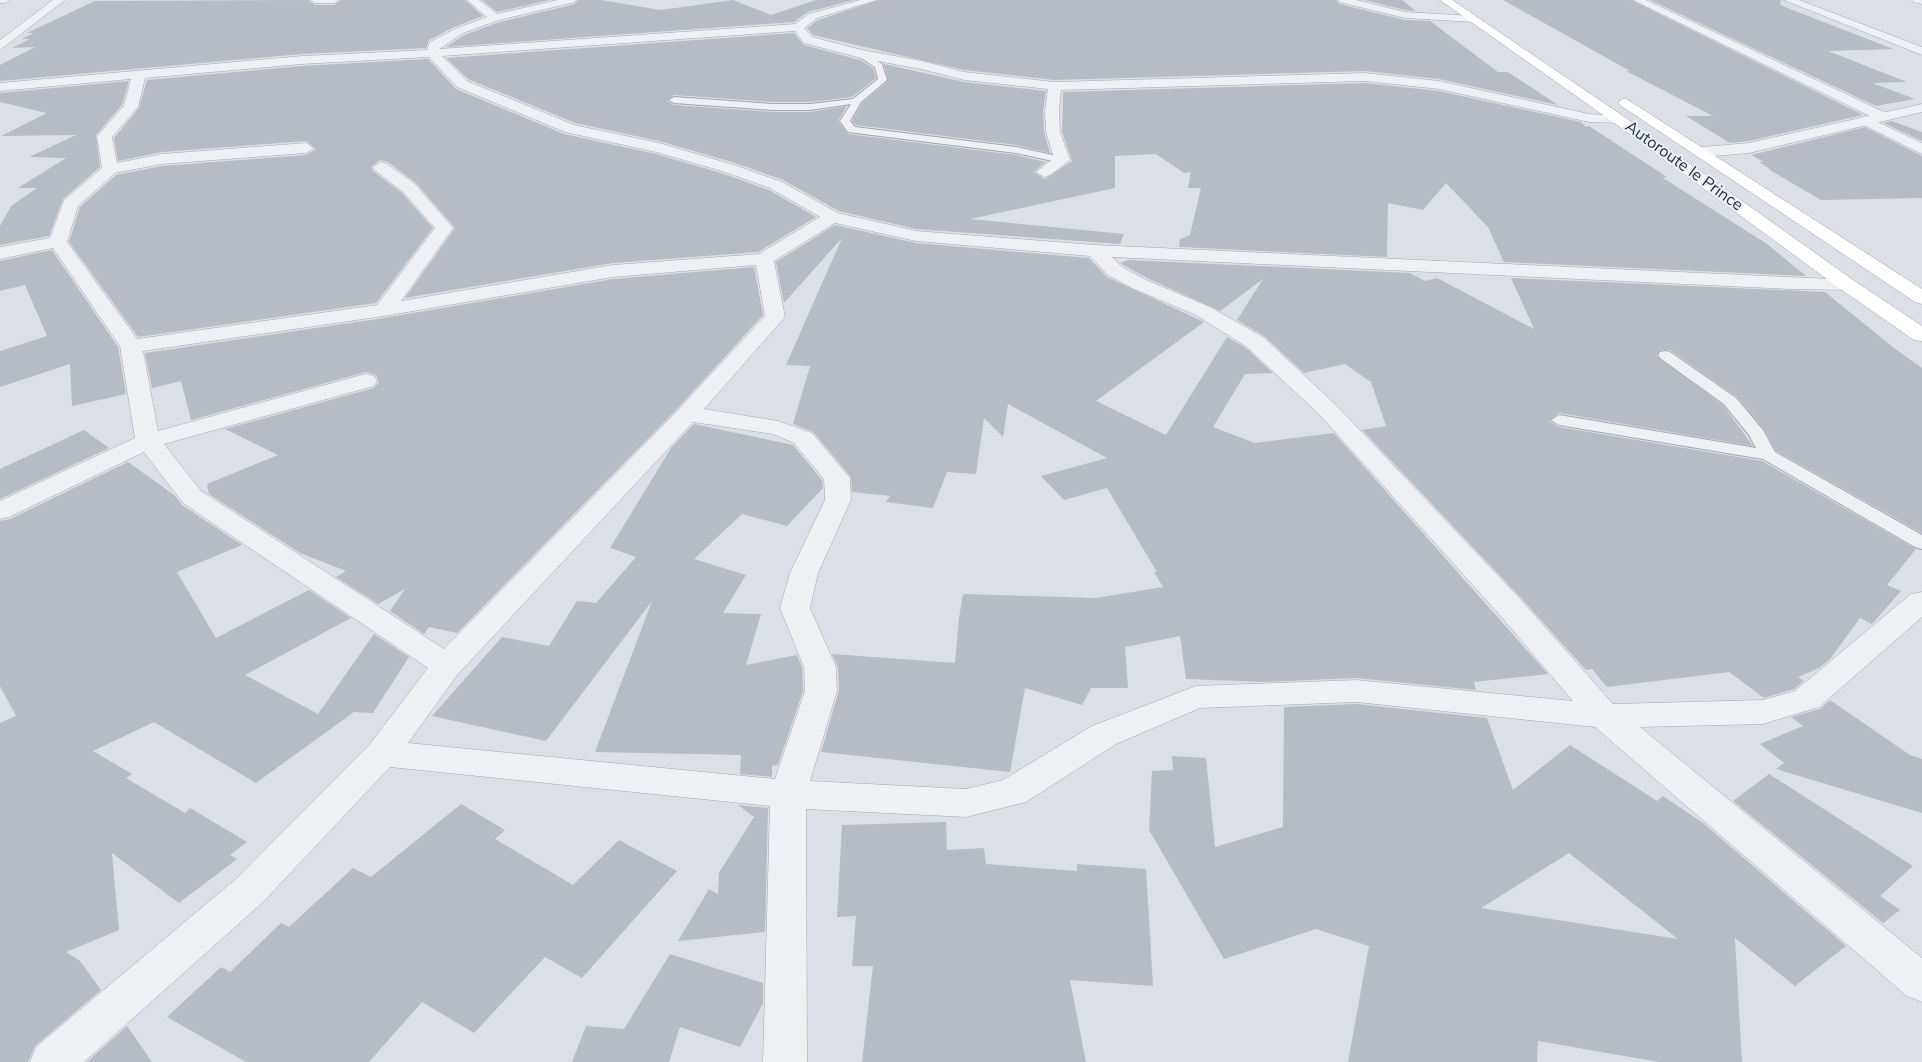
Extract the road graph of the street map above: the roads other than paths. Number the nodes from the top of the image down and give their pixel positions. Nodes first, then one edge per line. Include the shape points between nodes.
1 (0, 0) edge
2 (6, 0) edge
3 (60, 0) edge
4 (315, 0) edge
5 (334, 0) edge
6 (472, 0) edge
7 (571, 0) edge
8 (872, 0) edge
9 (1343, 0) edge
10 (1445, 0) edge
11 (1467, 0) edge
12 (1638, 0) edge
13 (1789, 0) edge
14 (1917, 0) edge
15 (1922, 2) edge
16 (495, 18) junction
17 (1472, 19) junction
18 (798, 27) junction
19 (0, 46) edge
20 (1922, 51) edge
21 (432, 53) junction
22 (861, 54) junction
23 (1551, 54) dead end
24 (139, 74) junction
25 (1055, 86) junction
26 (0, 87) edge
27 (1610, 92) dead end
28 (674, 100) dead end
29 (856, 101) junction
30 (1922, 108) edge
31 (1881, 116) junction
32 (1618, 119) junction
33 (1865, 120) junction
34 (306, 148) dead end
35 (1922, 149) edge
36 (1702, 152) junction
37 (1062, 160) junction
38 (382, 167) dead end
39 (110, 169) junction
40 (1044, 172) dead end
41 (832, 217) junction
42 (58, 242) junction
43 (1095, 251) junction
44 (0, 253) edge
45 (764, 259) junction
46 (1846, 284) junction
47 (1922, 298) edge
48 (384, 310) junction
49 (1922, 335) edge
50 (130, 346) junction
51 (1665, 354) dead end
52 (366, 381) dead end
53 (687, 414) junction
54 (1559, 420) dead end
55 (148, 441) junction
56 (1768, 455) junction
57 (0, 511) edge
58 (1922, 543) edge
59 (1922, 601) edge
60 (447, 666) junction
61 (1604, 716) junction
62 (382, 753) junction
63 (788, 794) junction
64 (1922, 983) edge
65 (52, 1062) edge
66 (786, 1062) edge

1 - 2 street
3 - 19 street
4 - 5 street
6 - 16 street
7 - 16 street
8 - 18 street via 813,16
9 - 17 street via 1405,15
10 - 17 main road, Autoroute le Prince
11 - 23 main road
12 - 31 street
13 - 20 street
14 - 15 street
16 - 21 street via 459,31 434,45
17 - 32 main road, Autoroute le Prince
18 - 21 street
18 - 22 street via 808,40
21 - 24 street
21 - 41 street via 462,84 570,129 659,148 728,168 776,185
22 - 25 street via 964,76
22 - 29 lane via 879,66 883,80
24 - 26 street
24 - 39 street via 131,107 104,136
25 - 32 street via 1365,77 1439,85 1589,118
25 - 37 street via 1053,132
27 - 36 main road, Autoroute le Prince
28 - 29 lane via 782,107
29 - 37 lane via 845,122 852,130 1016,150
30 - 31 street
31 - 33 street
32 - 46 main road, Autoroute le Prince
33 - 35 street
33 - 36 street via 1749,148
34 - 39 street via 162,159
36 - 47 main road, Autoroute le Prince
37 - 40 street
38 - 48 street via 409,188 444,228
39 - 42 street via 70,204
41 - 43 street via 916,236
41 - 45 street
42 - 44 street
42 - 50 street
43 - 46 street
43 - 61 street via 1115,271 1203,311 1255,342 1327,409 1510,607
45 - 48 street via 613,271
45 - 53 street via 775,317
46 - 49 main road, Autoroute le Prince
48 - 50 street
50 - 55 street
51 - 56 lane via 1730,400 1757,434
52 - 55 street
53 - 60 street
53 - 63 street via 778,428 803,438 837,478 838,500 804,573 795,608 820,667 821,691
54 - 56 lane
55 - 57 street
55 - 60 street via 192,497
56 - 58 lane
59 - 61 street via 1807,699 1763,712
60 - 62 street
61 - 63 street via 1356,691 1196,697 1104,735 1013,792 966,802
61 - 64 street
62 - 63 street
62 - 65 street via 250,890
63 - 66 street

